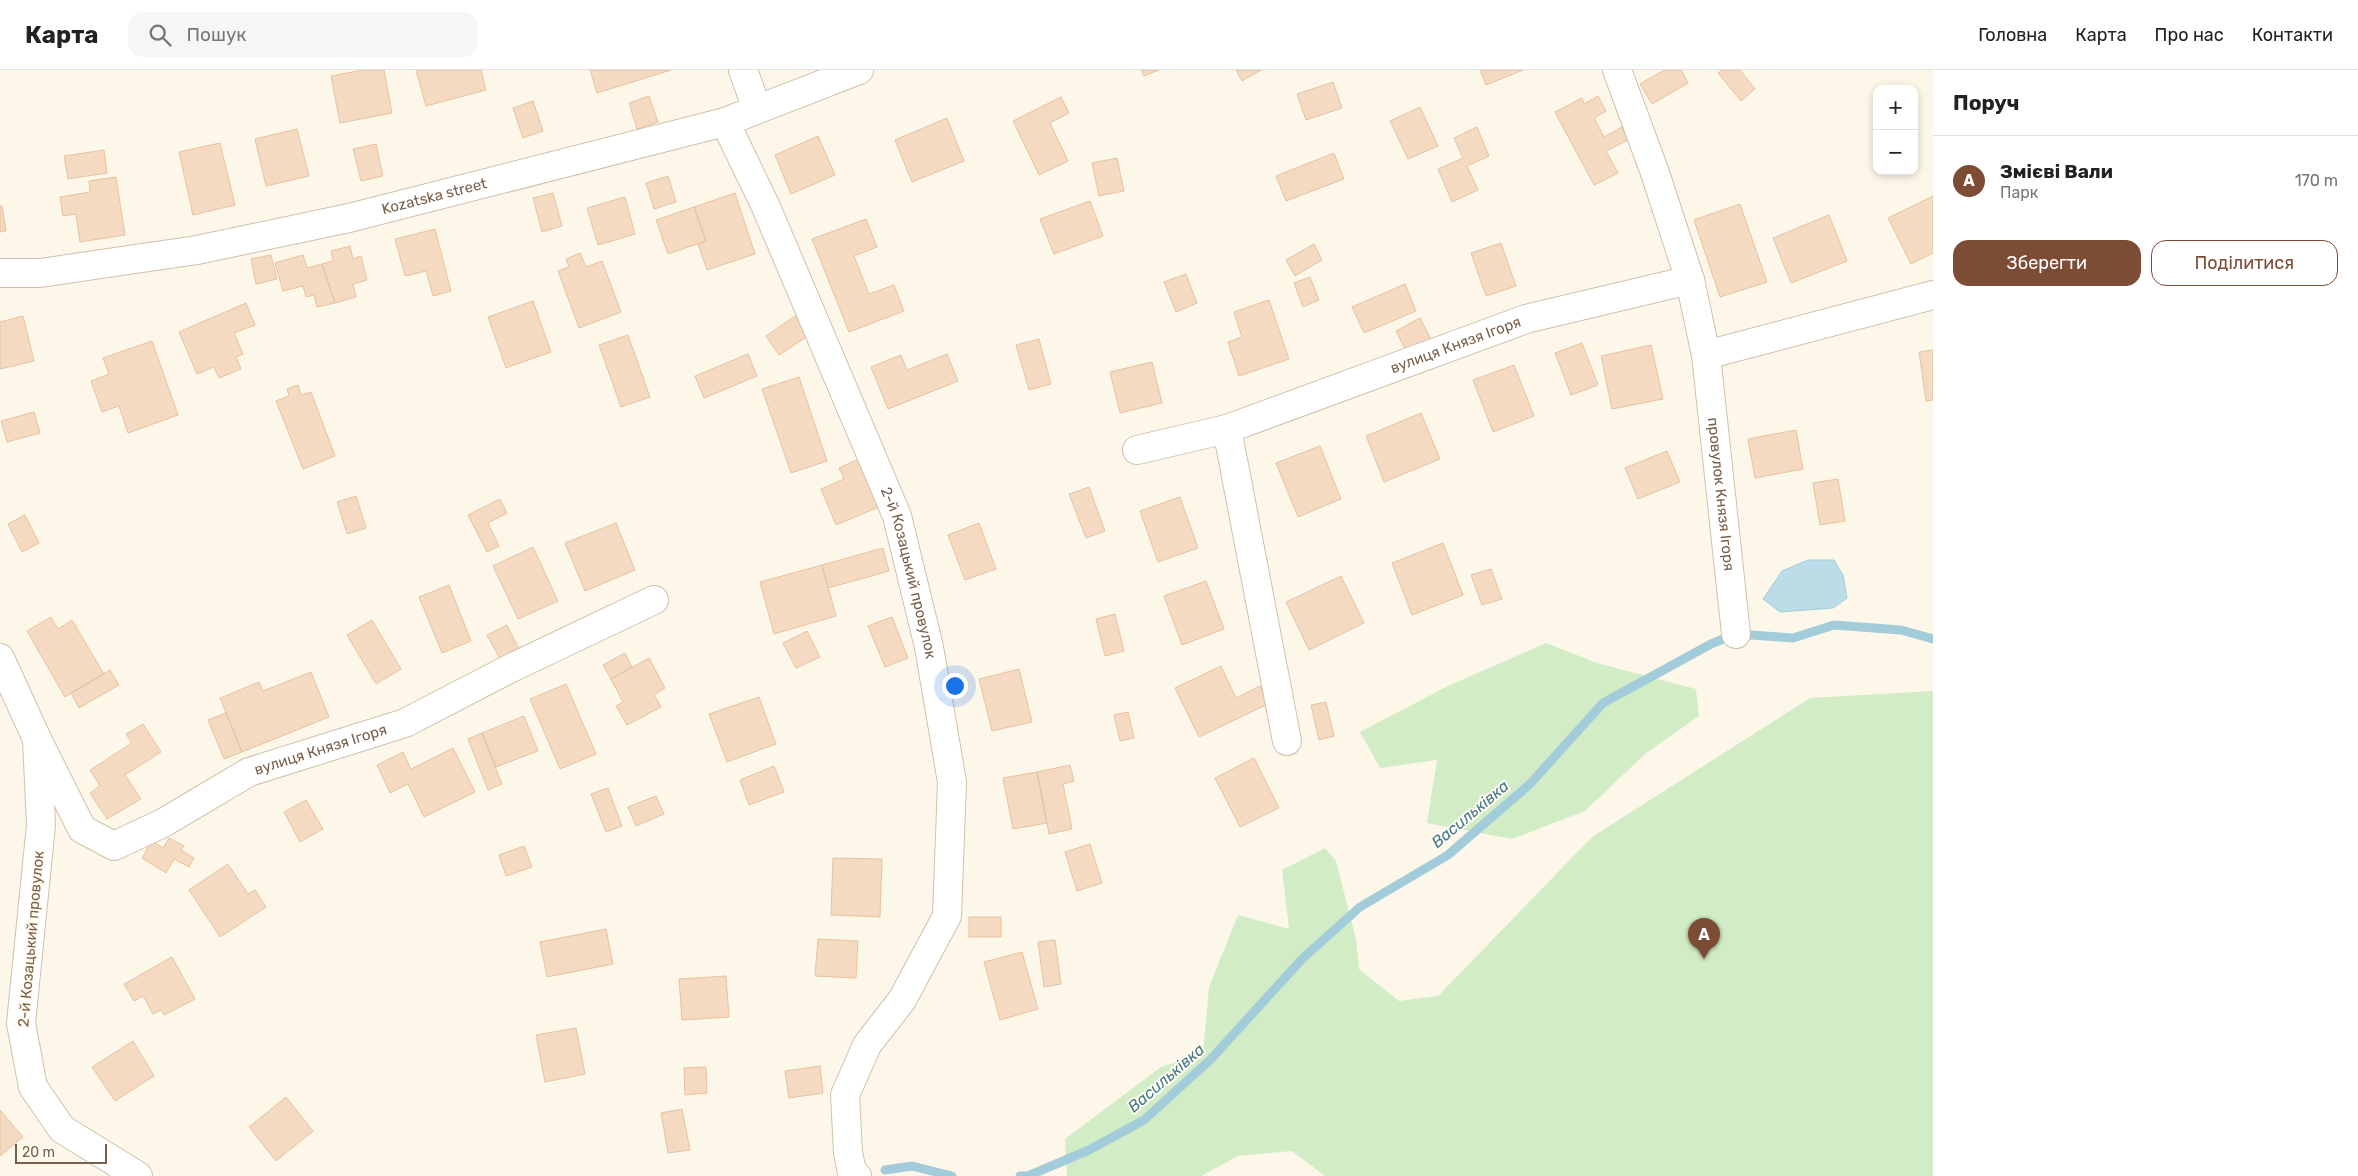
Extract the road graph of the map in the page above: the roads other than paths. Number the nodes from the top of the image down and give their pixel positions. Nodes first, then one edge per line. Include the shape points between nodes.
1 (743, 70) edge
2 (858, 70) edge
3 (1616, 70) edge
4 (756, 109) junction
5 (725, 122) junction
6 (0, 273) edge
7 (1690, 280) junction
8 (1933, 295) edge
9 (1706, 355) junction
10 (1227, 429) junction
11 (1137, 450) dead end
12 (654, 600) dead end
13 (1736, 634) dead end
14 (0, 658) edge
15 (37, 739) junction
16 (1287, 741) dead end
17 (138, 1176) edge
18 (857, 1176) edge

1 - 4 street
2 - 4 street, Kozatska street
3 - 7 street via 1654,170
4 - 5 street, Kozatska street
5 - 6 street, Kozatska street via 349,218 197,250 40,274
5 - 18 street, 2-й Козацький провулок via 766,208 897,516 929,647 952,782 947,916 902,1000 867,1046 845,1095 848,1152 852,1172
7 - 9 street
7 - 10 street, вулиця Князя Ігоря via 1526,319
8 - 9 street
9 - 13 street, провулок Князя Ігоря
10 - 11 street, вулиця Князя Ігоря
10 - 16 street
12 - 15 street, вулиця Князя Ігоря via 512,667 405,723 249,772 163,823 114,846 82,829
14 - 15 street, 2-й Козацький провулок
15 - 17 street, 2-й Козацький провулок via 41,825 21,1023 33,1086 62,1129

